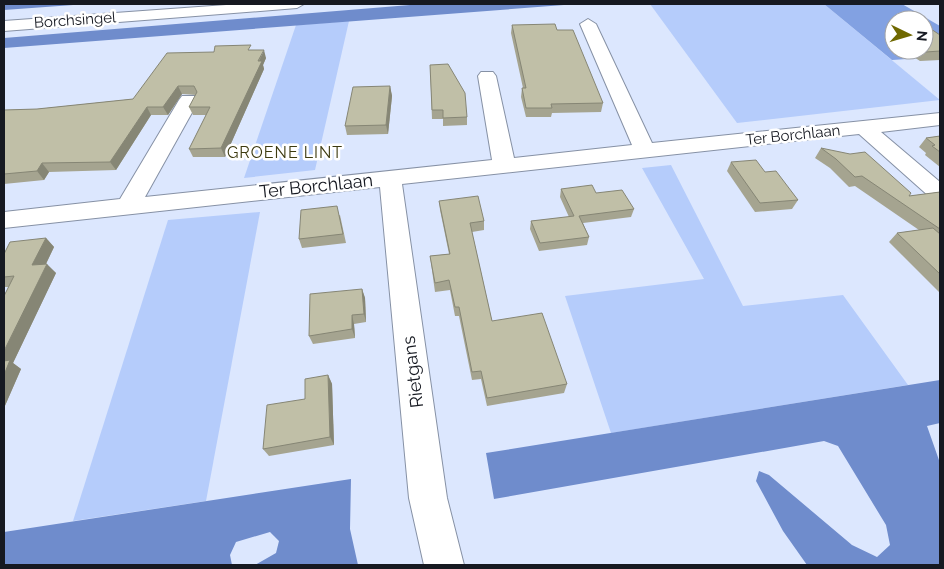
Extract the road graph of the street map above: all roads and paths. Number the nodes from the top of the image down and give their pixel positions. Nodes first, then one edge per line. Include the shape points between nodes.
1 (296, 4) edge
2 (588, 24) dead end
3 (4, 26) edge
4 (487, 76) dead end
5 (190, 100) edge
6 (940, 119) edge
7 (864, 128) junction
8 (645, 151) junction
9 (504, 165) junction
10 (390, 178) junction
11 (940, 194) edge
12 (128, 206) junction
13 (4, 220) edge
14 (444, 565) edge

1 - 3 street, Borchsingel
2 - 8 street
4 - 9 street
5 - 12 street
6 - 7 street, Ter Borchlaan
7 - 8 street, Ter Borchlaan
7 - 11 street
8 - 9 street, Ter Borchlaan
9 - 10 street, Ter Borchlaan
10 - 12 street, Ter Borchlaan
10 - 14 street, Rietgans via 428,498
12 - 13 street, Ter Borchlaan

